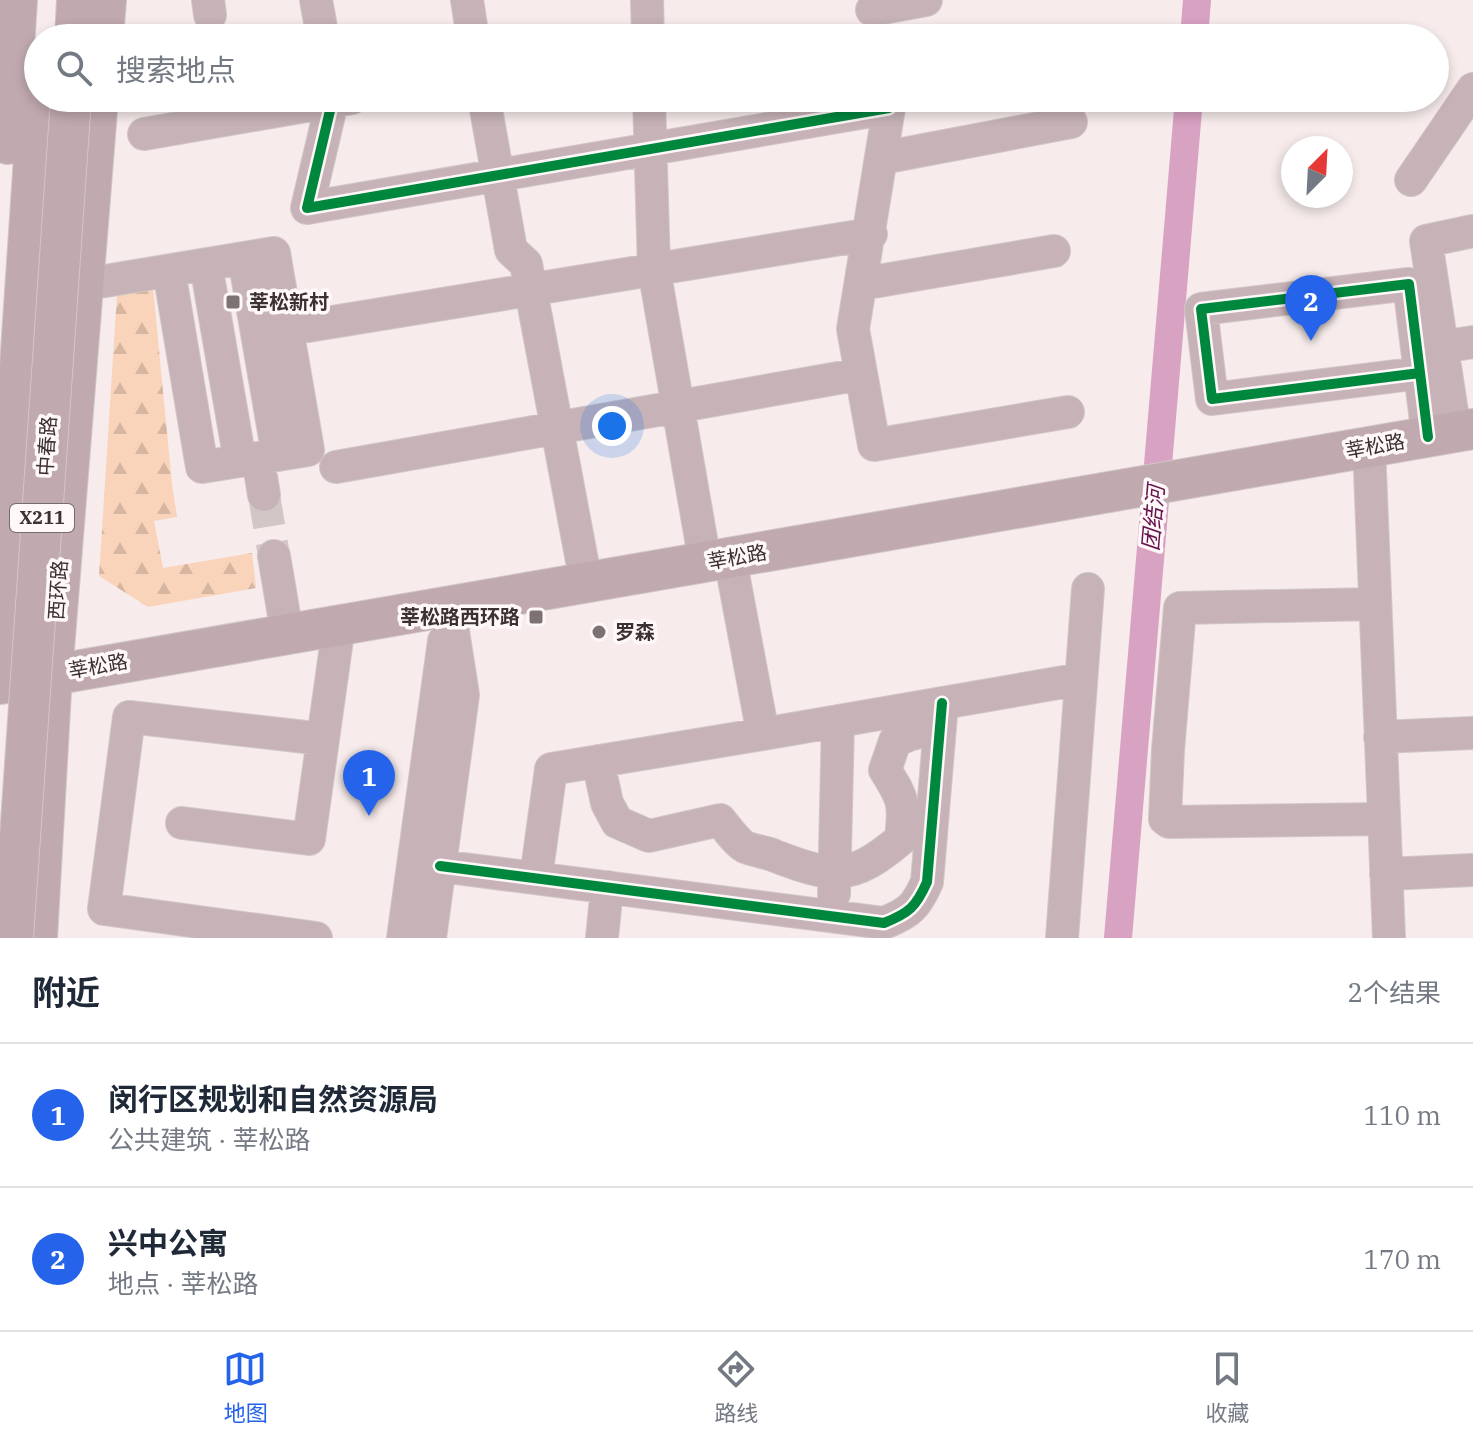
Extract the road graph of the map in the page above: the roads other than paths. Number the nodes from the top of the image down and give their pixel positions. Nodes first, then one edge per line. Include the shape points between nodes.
1 (17, 0) edge
2 (45, 0) edge
3 (77, 0) edge
4 (106, 0) edge
5 (316, 0) edge
6 (467, 0) edge
7 (647, 0) edge
8 (926, 0) edge
9 (873, 16) edge
10 (43, 24) edge
11 (76, 24) edge
12 (104, 24) edge
13 (320, 24) edge
14 (471, 24) edge
15 (648, 24) edge
16 (1473, 89) edge
17 (37, 112) edge
18 (70, 112) edge
19 (97, 112) edge
20 (267, 112) edge
21 (335, 112) edge
22 (487, 112) edge
23 (650, 112) edge
24 (842, 112) edge
25 (887, 112) edge
26 (1071, 122) dead end
27 (144, 134) dead end
28 (651, 149) junction
29 (882, 158) junction
30 (498, 175) junction
31 (1411, 180) dead end
32 (1473, 231) edge
33 (871, 234) junction
34 (1054, 251) dead end
35 (0, 264) edge
36 (206, 265) junction
37 (654, 269) junction
38 (169, 271) junction
39 (861, 284) junction
40 (81, 285) junction
41 (531, 289) junction
42 (308, 326) dead end
43 (1458, 344) edge
44 (1420, 373) junction
45 (861, 374) junction
46 (678, 407) junction
47 (1068, 412) dead end
48 (557, 428) junction
49 (1452, 433) edge
50 (1369, 447) junction
51 (258, 458) junction
52 (336, 467) dead end
53 (264, 495) tunnel mouth
54 (274, 556) tunnel mouth
55 (718, 560) junction
56 (586, 582) junction
57 (1088, 589) dead end
58 (1375, 604) junction
59 (449, 606) junction
60 (339, 625) junction
61 (287, 633) junction
62 (0, 664) edge
63 (52, 674) junction
64 (1081, 679) junction
65 (0, 684) edge
66 (941, 716) junction
67 (838, 721) junction
68 (1473, 733) edge
69 (763, 734) junction
70 (1380, 737) junction
71 (323, 739) junction
72 (598, 761) junction
73 (1384, 819) junction
74 (182, 823) dead end
75 (440, 866) junction
76 (1473, 870) edge
77 (834, 873) junction
78 (1386, 874) junction
79 (536, 877) junction
80 (607, 887) junction
81 (833, 916) junction
82 (792, 925) edge
83 (194, 929) edge
84 (13, 938) edge
85 (37, 938) edge
86 (316, 938) edge
87 (403, 938) edge
88 (430, 938) edge
89 (602, 938) edge
90 (1062, 938) edge
91 (1389, 938) edge

1 - 35 main road
2 - 10 main road
3 - 11 main road
4 - 12 main road
5 - 13 street
6 - 14 street
7 - 15 street
8 - 9 street
16 - 31 street
17 - 62 main road, 中春路 / X211
18 - 84 main road, 中春路 / X211, bridge
19 - 40 main road, 西环路
20 - 27 street
21 - 30 street via 307,208
22 - 30 street
23 - 28 street
24 - 28 street
25 - 29 street
26 - 29 street
28 - 30 street
28 - 37 street
29 - 33 street
30 - 41 street via 511,250 526,264
32 - 43 street via 1426,241
33 - 37 street
33 - 39 street
34 - 39 street
36 - 38 street
36 - 51 street
36 - 51 street via 274,253 308,450
37 - 41 street
37 - 46 street
38 - 40 street
38 - 51 street via 202,467
39 - 45 street via 853,329
40 - 63 main road, 西环路
41 - 42 street
41 - 48 street
43 - 49 street
44 - 44 street via 1409,284 1201,309 1212,399
44 - 49 street
45 - 46 street
45 - 47 street via 874,445
46 - 48 street
46 - 55 street
48 - 52 street
48 - 56 street
49 - 50 main road, 莘松路
50 - 55 main road, 莘松路
50 - 58 street
51 - 53 street
54 - 61 street
55 - 56 main road, 莘松路
55 - 69 street
56 - 59 main road, 莘松路
57 - 64 street
58 - 70 street
58 - 73 street via 1180,608 1165,819
59 - 60 main road, 莘松路
59 - 75 street via 463,695
59 - 87 street
60 - 61 main road, 莘松路
60 - 71 street
61 - 63 main road, 莘松路
63 - 65 main road, 莘松路
63 - 85 main road, 西环路
64 - 66 street
64 - 90 street
66 - 67 street
66 - 77 street via 895,741 885,770 905,807 901,839 880,857
66 - 81 street via 927,882 918,902 903,916 884,923
67 - 69 street
67 - 77 street
68 - 70 street
69 - 72 street
70 - 73 street
71 - 74 street via 309,839
71 - 83 street via 129,717 104,909
72 - 77 street via 617,822 649,836 720,820 743,846 808,870
72 - 79 street via 551,769
73 - 78 street
75 - 79 street
75 - 88 street
76 - 78 street
77 - 81 street
78 - 91 street
79 - 80 street
80 - 82 street
80 - 89 street
81 - 82 street
83 - 86 street

